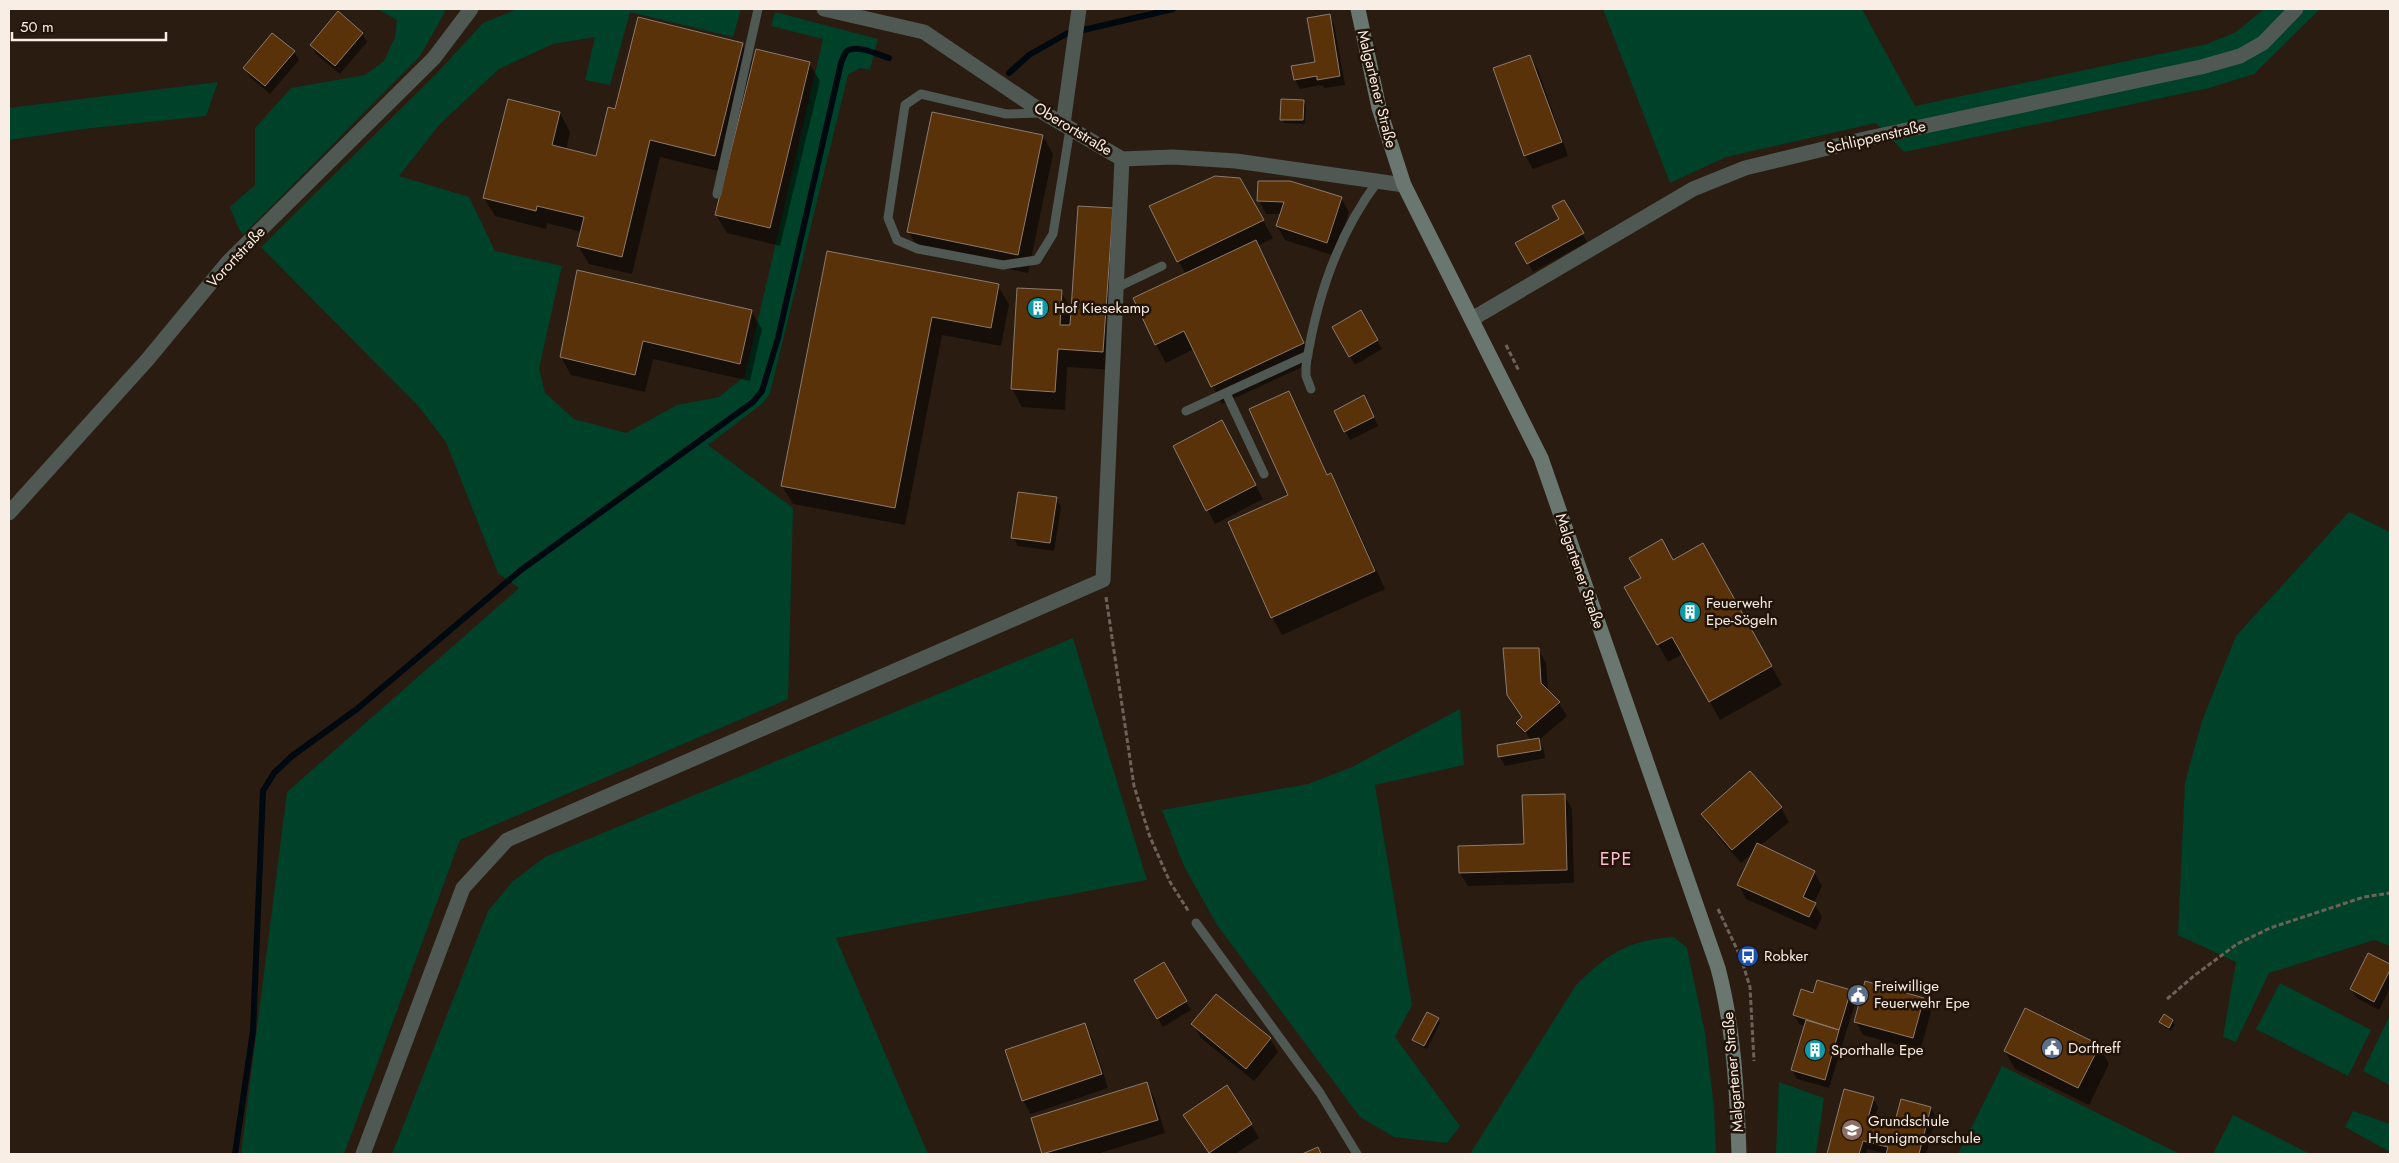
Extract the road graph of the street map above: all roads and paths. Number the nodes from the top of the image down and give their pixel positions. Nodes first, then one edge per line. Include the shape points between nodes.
1 (471, 9) edge
2 (758, 9) edge
3 (824, 9) edge
4 (1358, 9) edge
5 (2296, 9) edge
6 (1078, 15) edge
7 (1044, 113) junction
8 (1066, 127) junction
9 (1122, 158) junction
10 (1378, 181) junction
11 (1404, 185) junction
12 (717, 194) dead end
13 (1162, 266) dead end
14 (1116, 288) junction
15 (1472, 319) junction
16 (1308, 355) junction
17 (1311, 389) dead end
18 (1226, 393) junction
19 (1186, 411) dead end
20 (1264, 474) dead end
21 (9, 513) edge
22 (1103, 580) junction
23 (2390, 893) edge
24 (1196, 923) joint
25 (2167, 999) dead end
26 (363, 1154) edge
27 (1357, 1154) edge
28 (1739, 1154) edge

1 - 21 street, Vorortstraße via 434,58 228,262 148,359
2 - 12 lane
3 - 7 street, Oberortstraße via 924,32
4 - 11 street, Malgartener Straße via 1379,108
5 - 15 street, Schlippenstraße via 2263,43 2240,56 2209,65 1745,168 1693,189
6 - 8 street
7 - 8 street, Oberortstraße
7 - 8 lane via 1006,114 921,94 905,105 888,218 897,240 918,249 1003,265 1037,260 1053,234
8 - 9 street, Oberortstraße
9 - 10 street, Oberortstraße via 1236,161
9 - 14 street
10 - 11 street, Oberortstraße
10 - 16 lane via 1358,207 1339,246 1322,294
11 - 15 street, Malgartener Straße
13 - 14 lane
14 - 22 street
15 - 28 street, Malgartener Straße via 1541,458 1718,968 1728,1006 1735,1059
16 - 17 lane via 1306,376
16 - 18 lane
18 - 19 lane
18 - 20 lane
22 - 24 path via 1134,786 1170,882
22 - 26 street via 507,840 463,888
23 - 25 path via 2364,897 2270,928 2237,944
24 - 27 lane via 1320,1093

